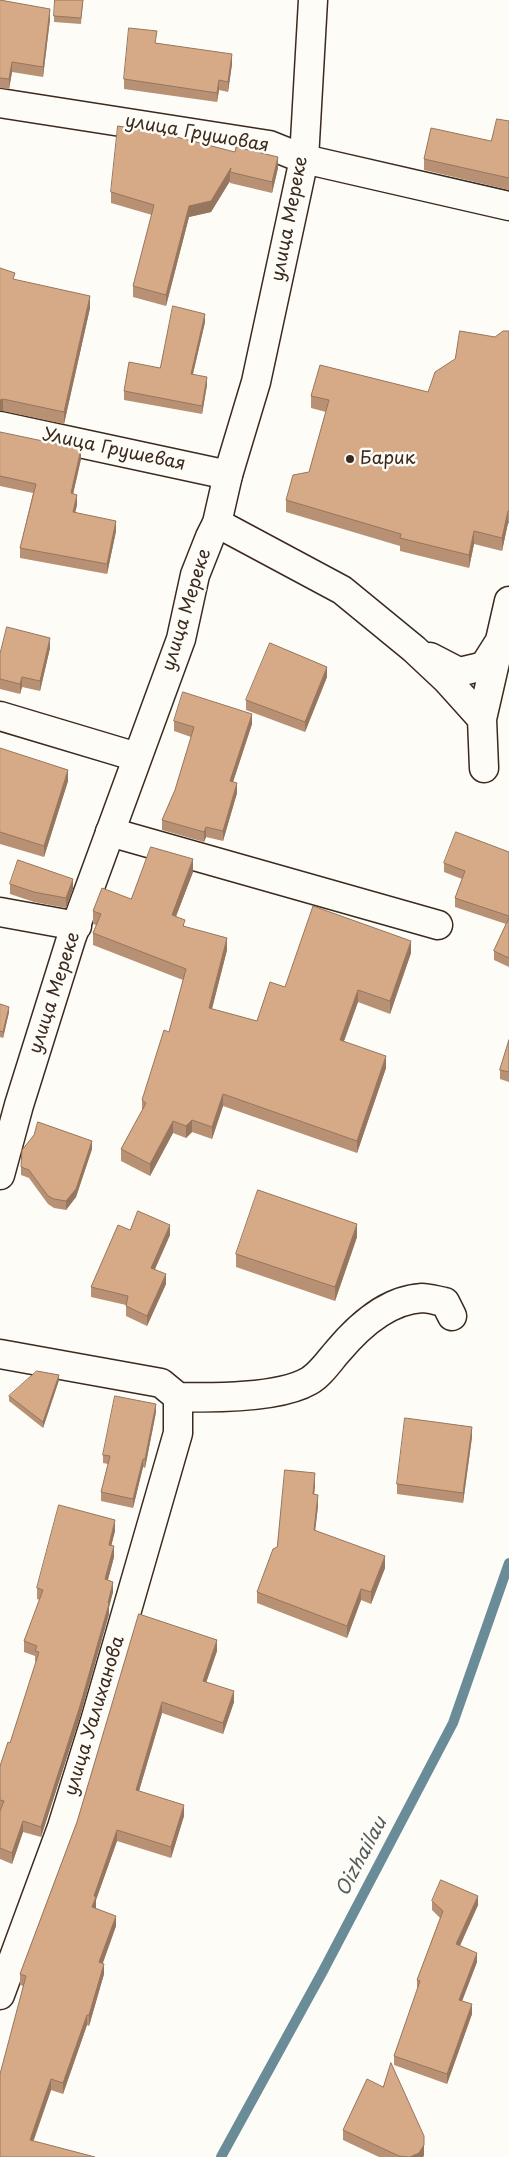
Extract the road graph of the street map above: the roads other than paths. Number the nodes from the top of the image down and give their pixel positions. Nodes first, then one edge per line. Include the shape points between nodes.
1 (313, 0) edge
2 (0, 102) edge
3 (304, 159) junction
4 (509, 206) edge
5 (0, 426) edge
6 (228, 475) junction
7 (217, 523) junction
8 (509, 600) edge
9 (500, 640) junction
10 (414, 649) junction
11 (0, 716) edge
12 (482, 719) junction
13 (137, 757) junction
14 (484, 768) dead end
15 (110, 832) junction
16 (0, 912) edge
17 (438, 925) dead end
18 (77, 926) junction
19 (1, 1171) edge
20 (452, 1316) dead end
21 (0, 1354) edge
22 (178, 1397) junction
23 (0, 1995) edge

1 - 3 street, улица Мереке
2 - 3 street, улица Грушовая via 269,145
3 - 4 street, улица Грушовая
3 - 6 street, улица Мереке via 256,382
5 - 6 street, Улица Грушевая
6 - 7 street, улица Мереке
7 - 10 street via 342,590
7 - 13 street, улица Мереке via 195,575 181,639
8 - 9 street
9 - 10 street via 484,666 459,672
9 - 12 street
10 - 12 street
11 - 13 street
12 - 14 street
13 - 15 street, улица Мереке
15 - 17 street
15 - 18 street, улица Мереке
16 - 18 street
18 - 19 street, улица Мереке
20 - 22 street via 445,1302 423,1298 400,1302 356,1329 309,1381 277,1392 210,1398
21 - 22 street via 161,1383
22 - 23 street, улица Уалиханова via 178,1433 78,1774 62,1827

